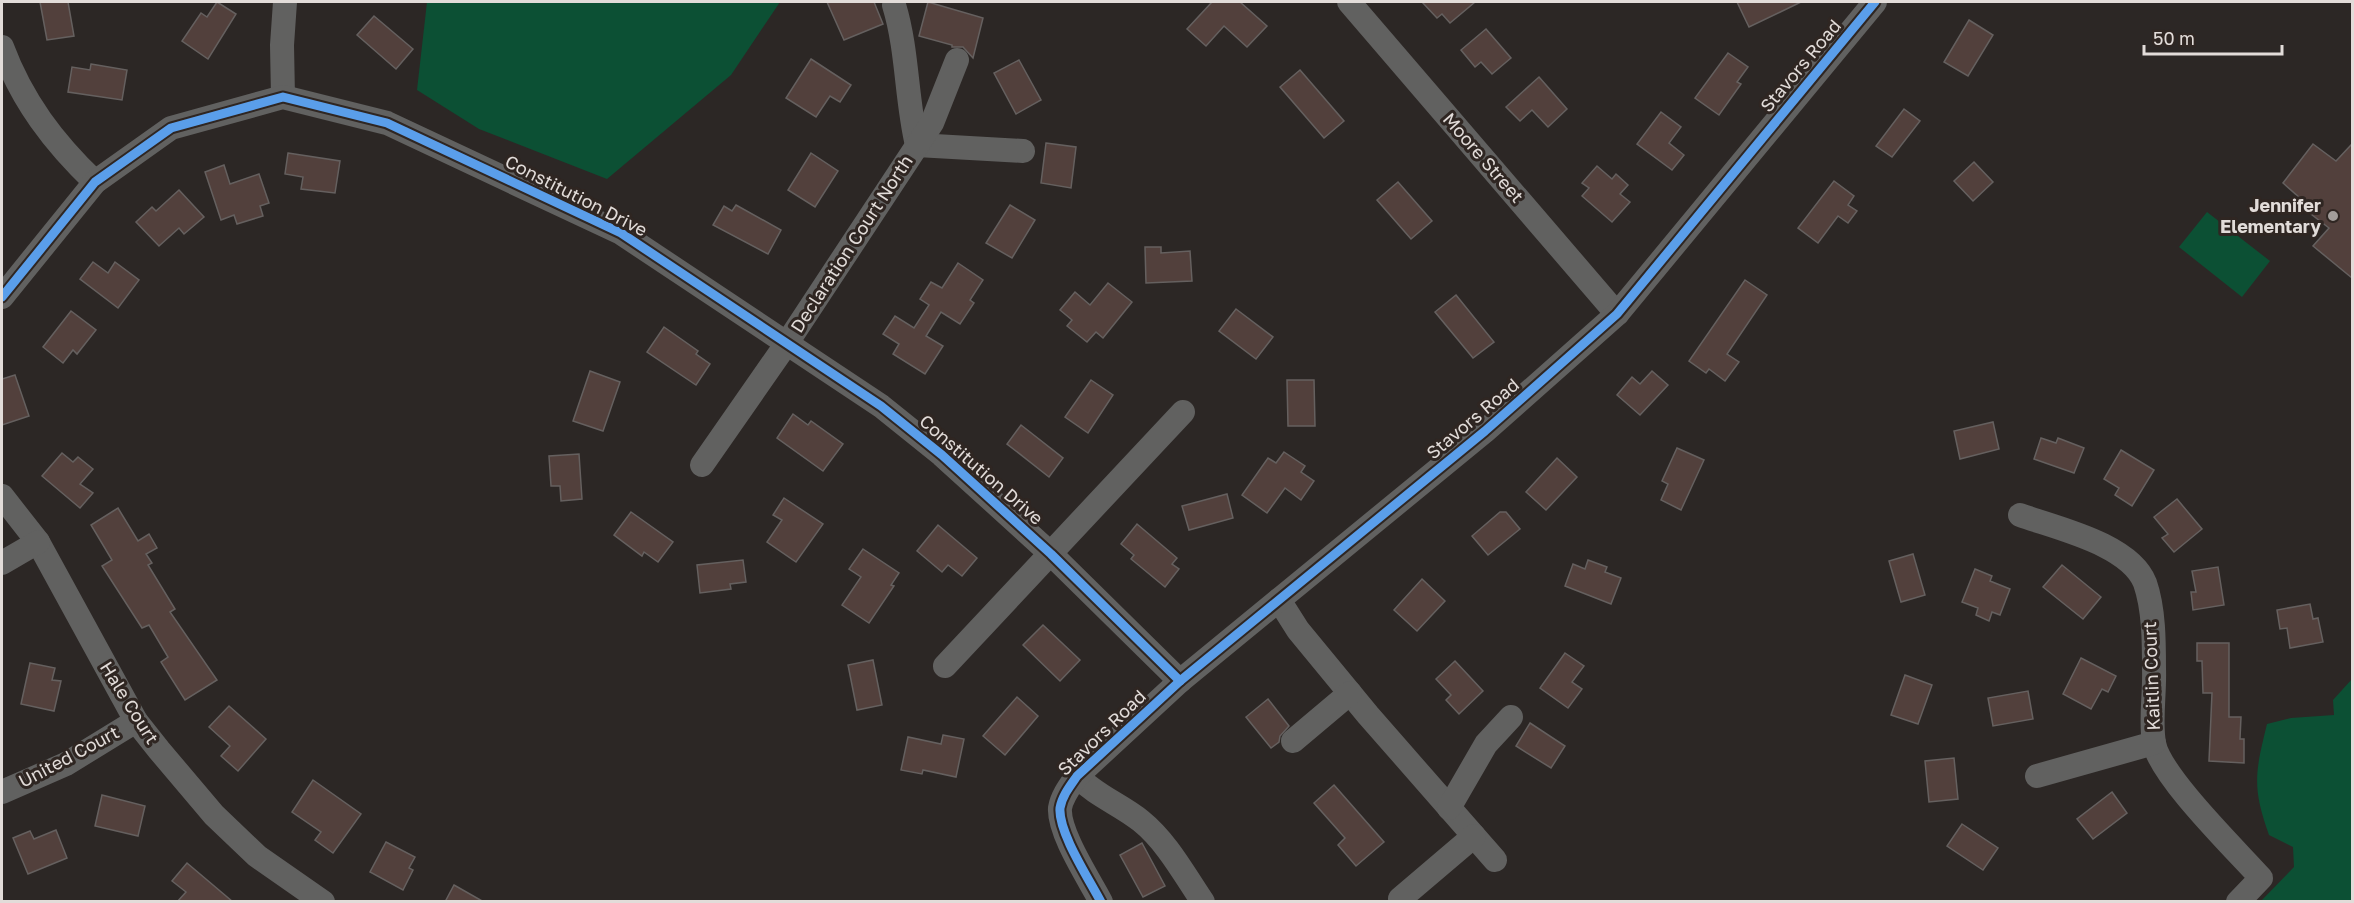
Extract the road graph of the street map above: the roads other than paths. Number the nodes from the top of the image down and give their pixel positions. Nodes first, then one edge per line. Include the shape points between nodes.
1 (285, 2) edge
2 (1349, 2) edge
3 (1875, 2) edge
4 (894, 5) dead end
5 (2, 47) edge
6 (957, 60) dead end
7 (283, 97) junction
8 (917, 145) junction
9 (1023, 151) dead end
10 (95, 182) junction
11 (2, 297) edge
12 (1617, 314) junction
13 (787, 343) junction
14 (1183, 412) dead end
15 (702, 465) dead end
16 (2, 496) edge
17 (2020, 515) dead end
18 (38, 542) junction
19 (1051, 554) junction
20 (2, 563) edge
21 (1280, 600) junction
22 (945, 666) dead end
23 (1180, 681) junction
24 (1350, 693) junction
25 (1511, 717) dead end
26 (136, 721) junction
27 (1293, 741) dead end
28 (2154, 743) junction
29 (1077, 776) junction
30 (2037, 776) dead end
31 (2, 792) edge
32 (1449, 808) junction
33 (1474, 836) junction
34 (1495, 860) dead end
35 (1400, 899) dead end
36 (323, 902) edge
37 (1101, 902) edge
38 (1203, 902) edge
39 (2238, 902) edge

1 - 7 street
2 - 12 street, Moore Street
3 - 12 street, Stavors Road
4 - 8 street via 902,30 909,114
5 - 10 street via 14,80 43,126
6 - 8 street, Declaration Court North via 939,108
7 - 10 street, Constitution Drive via 171,128
7 - 13 street, Constitution Drive via 387,123 621,233
8 - 9 street
8 - 13 street, Declaration Court North
10 - 11 street, Constitution Drive
12 - 21 street, Stavors Road via 1485,431
13 - 15 street, Declaration Court North
13 - 19 street, Constitution Drive via 890,413
14 - 19 street
16 - 18 street, Hale Court
17 - 28 street, Kaitlin Court via 2112,548 2135,566 2150,607
18 - 20 street
18 - 26 street, Hale Court
19 - 22 street
19 - 23 street, Constitution Drive
21 - 23 street, Stavors Road
21 - 24 street via 1298,630
23 - 29 street, Stavors Road
24 - 27 street
24 - 32 street
25 - 32 street via 1486,744
26 - 31 street, United Court via 66,764
26 - 36 street, Hale Court via 214,815 257,856
28 - 30 street
28 - 39 street, Kaitlin Court via 2163,764 2197,808 2261,878
29 - 37 street, Stavors Road via 1060,806 1060,821
29 - 38 street via 1091,791 1140,820 1159,839
32 - 33 street
33 - 34 street
33 - 35 street

